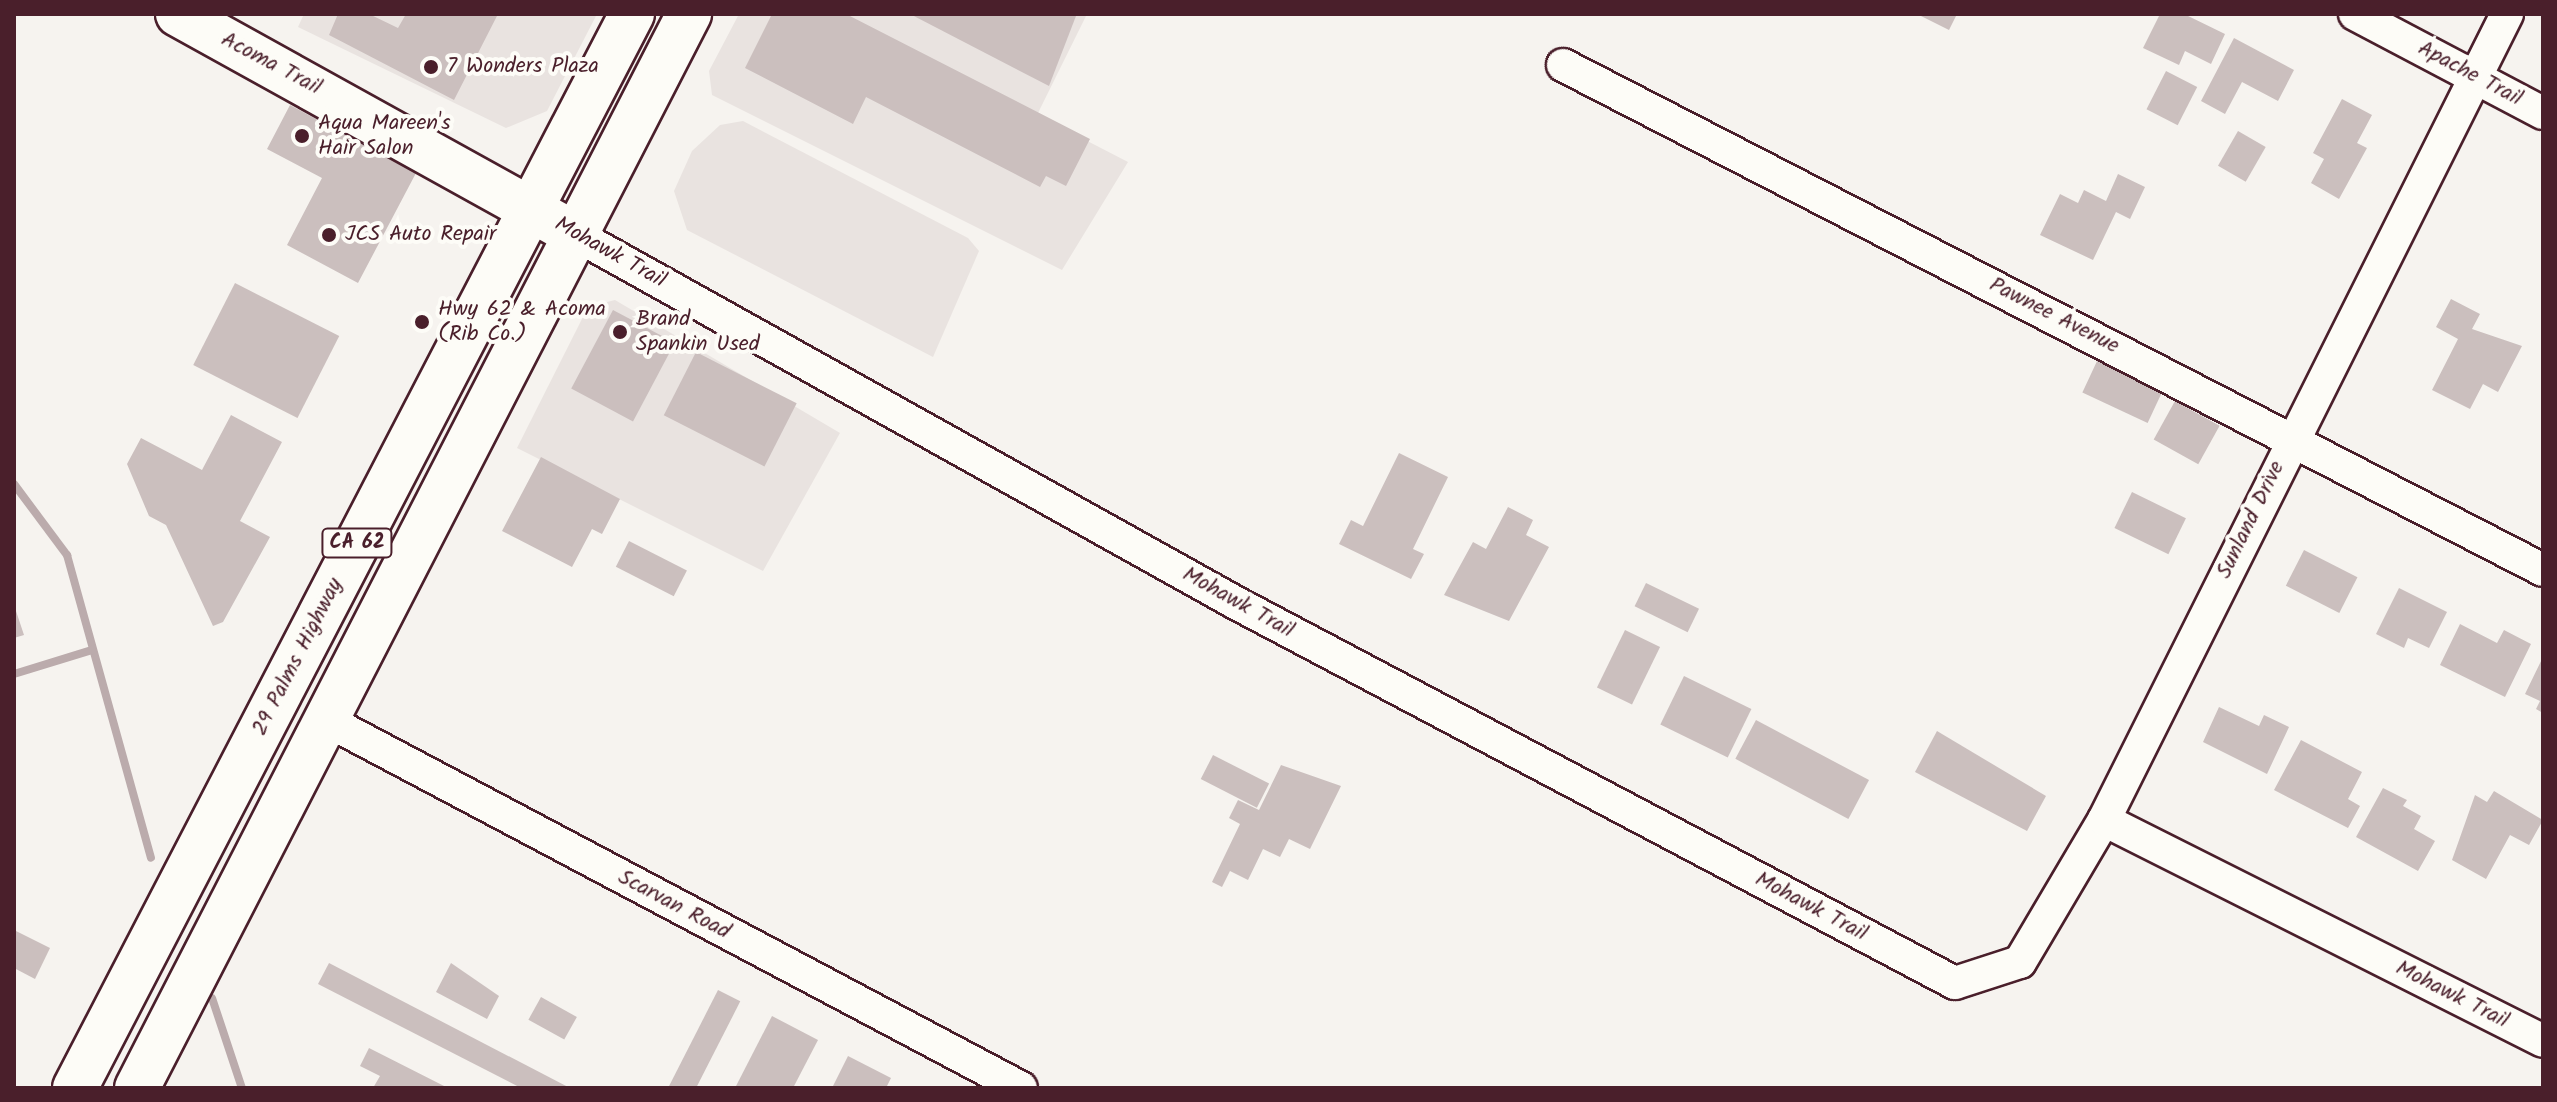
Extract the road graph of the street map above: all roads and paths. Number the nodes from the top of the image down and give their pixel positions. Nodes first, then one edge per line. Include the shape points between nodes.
1 (178, 14) edge
2 (632, 14) edge
3 (689, 14) edge
4 (2355, 14) edge
5 (2507, 14) edge
6 (1563, 65) dead end
7 (2475, 77) junction
8 (2543, 113) edge
9 (530, 209) junction
10 (576, 235) junction
11 (2291, 438) junction
12 (2543, 570) edge
13 (328, 721) junction
14 (2104, 820) junction
15 (1955, 983) joint
16 (2543, 1041) edge
17 (75, 1088) edge
18 (137, 1088) edge
19 (1021, 1088) edge

1 - 9 main road, Acoma Trail
2 - 9 main road, 29 Palms Highway / CA 62
3 - 10 main road, CA 62
4 - 7 street, Apache Trail
5 - 7 street, Sunland Drive
6 - 11 street, Pawnee Avenue
7 - 8 street, Apache Trail
7 - 11 street, Sunland Drive
9 - 10 main road, Mohawk Trail
9 - 17 main road, 29 Palms Highway / CA 62
10 - 13 main road, CA 62
10 - 15 street, Mohawk Trail via 1236,603
11 - 12 street, Pawnee Avenue
11 - 14 street, Sunland Drive
13 - 18 main road, CA 62
13 - 19 street, Scarvan Road
14 - 15 street, Sunland Drive via 2020,962
14 - 16 street, Mohawk Trail

